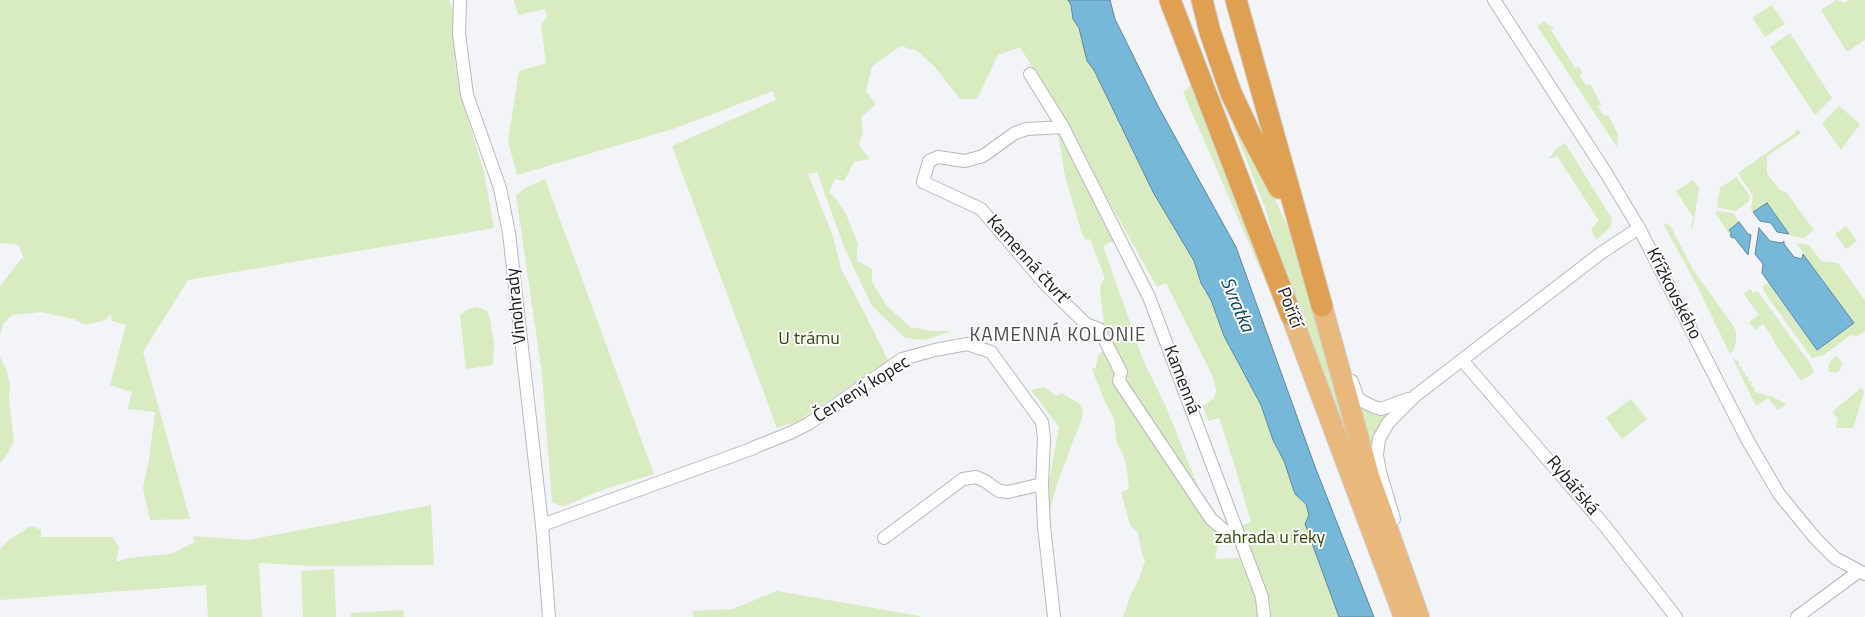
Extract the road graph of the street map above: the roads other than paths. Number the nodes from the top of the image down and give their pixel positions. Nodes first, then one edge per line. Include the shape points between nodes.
1 (460, 0) edge
2 (1170, 0) edge
3 (1187, 0) edge
4 (1202, 0) edge
5 (1236, 0) edge
6 (1494, 0) edge
7 (1030, 74) dead end
8 (1063, 127) junction
9 (1227, 147) junction
10 (1298, 223) junction
11 (1640, 228) junction
12 (1322, 306) junction
13 (1291, 315) joint
14 (1462, 360) junction
15 (1415, 396) junction
16 (1042, 484) junction
17 (542, 526) junction
18 (884, 538) dead end
19 (1240, 538) junction
20 (1397, 556) junction
21 (1862, 573) edge
22 (549, 617) edge
23 (1054, 617) edge
24 (1264, 617) edge
25 (1404, 617) edge
26 (1419, 617) edge
27 (1676, 617) edge
28 (1797, 617) edge

1 - 17 street, Vinohrady via 459,34 467,95 500,188 509,234
2 - 9 highway, Poříčí
3 - 9 highway
4 - 10 highway via 1231,93
5 - 10 highway, Poříčí
6 - 11 street, Křížkovského
7 - 8 street, Kamenná
8 - 19 street, Kamenná via 1149,297
8 - 19 street, Kamenná čtvrť via 1015,133 983,156 965,161 938,157 929,161 923,182 981,209 1046,285 1086,324 1099,329 1121,372 1119,381 1211,519
9 - 13 highway, Poříčí
10 - 12 highway, Poříčí
11 - 14 street, Poříčí via 1601,253
11 - 21 street, Křížkovského via 1769,479 1815,538 1835,558
12 - 15 street, Poříčí via 1342,343 1358,399 1382,409
12 - 20 main road, Poříčí via 1369,476
13 - 25 main road, Poříčí
14 - 15 street, Poříčí
14 - 27 street, Rybářská via 1604,525
15 - 20 street, Poříčí via 1382,431 1377,455 1396,524
16 - 17 street, Červený kopec via 1042,422 990,352 967,344 902,359 790,433
16 - 18 street via 1008,492 999,491 976,477 963,479
16 - 23 street, Červený kopec
17 - 22 street, Vinohrady
19 - 24 street, Kamenná via 1262,597
20 - 26 main road, Poříčí
21 - 28 street

